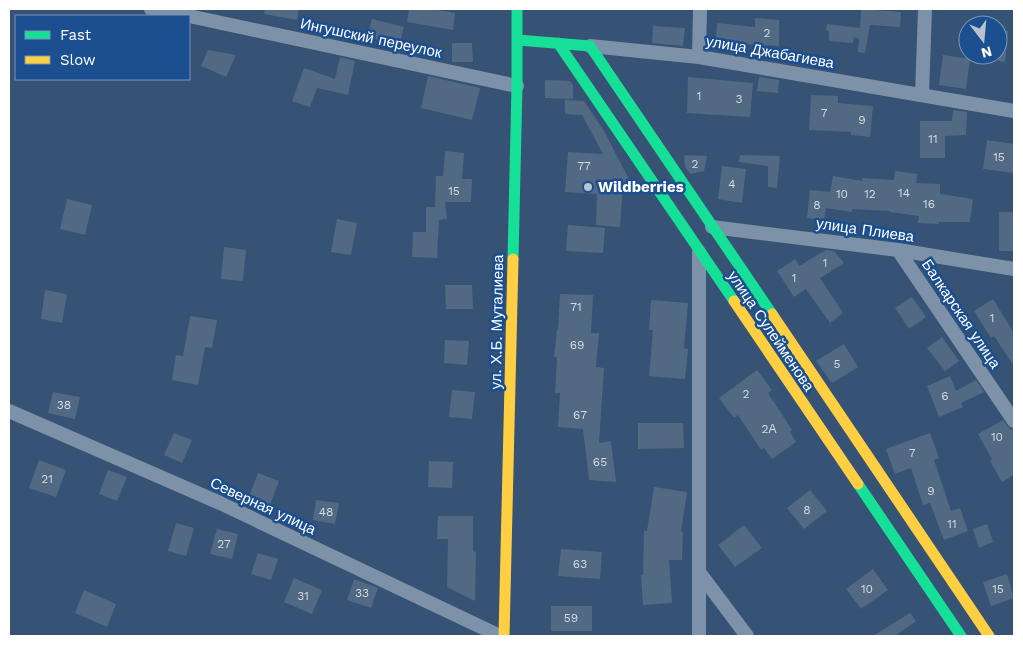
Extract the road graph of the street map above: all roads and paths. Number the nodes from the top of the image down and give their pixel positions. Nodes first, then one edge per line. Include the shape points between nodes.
1 (152, 9) edge
2 (517, 9) edge
3 (700, 9) edge
4 (925, 9) edge
5 (183, 15) edge
6 (190, 16) edge
7 (518, 40) junction
8 (558, 43) junction
9 (590, 46) junction
10 (699, 56) junction
11 (517, 86) junction
12 (922, 95) junction
13 (1014, 111) edge
14 (712, 227) junction
15 (898, 250) junction
16 (699, 252) junction
17 (1014, 269) edge
18 (9, 411) edge
19 (1014, 421) edge
20 (699, 572) junction
21 (500, 636) edge
22 (504, 636) edge
23 (699, 636) edge
24 (747, 636) edge
25 (961, 636) edge
26 (989, 636) edge

1 - 5 street, Ингушский переулок
2 - 7 main road, ул. Х.Б. Муталиева
3 - 10 street
4 - 12 street
6 - 11 street, Ингушский переулок
7 - 8 main road, улица Джабагиева
7 - 11 main road, ул. Х.Б. Муталиева
8 - 9 main road, улица Джабагиева
8 - 16 main road, улица Сулейменова
9 - 10 street, улица Джабагиева
9 - 14 main road, улица Сулейменова
10 - 12 street, улица Джабагиева
11 - 22 main road, ул. Х.Б. Муталиева
12 - 13 street, улица Джабагиева
14 - 15 street, улица Плиева
14 - 26 main road, улица Сулейменова
15 - 17 street, улица Плиева
15 - 19 street, Балкарская улица
16 - 20 street
16 - 25 main road, улица Сулейменова
18 - 21 street, Северная улица via 220,503
20 - 23 street
20 - 24 street

